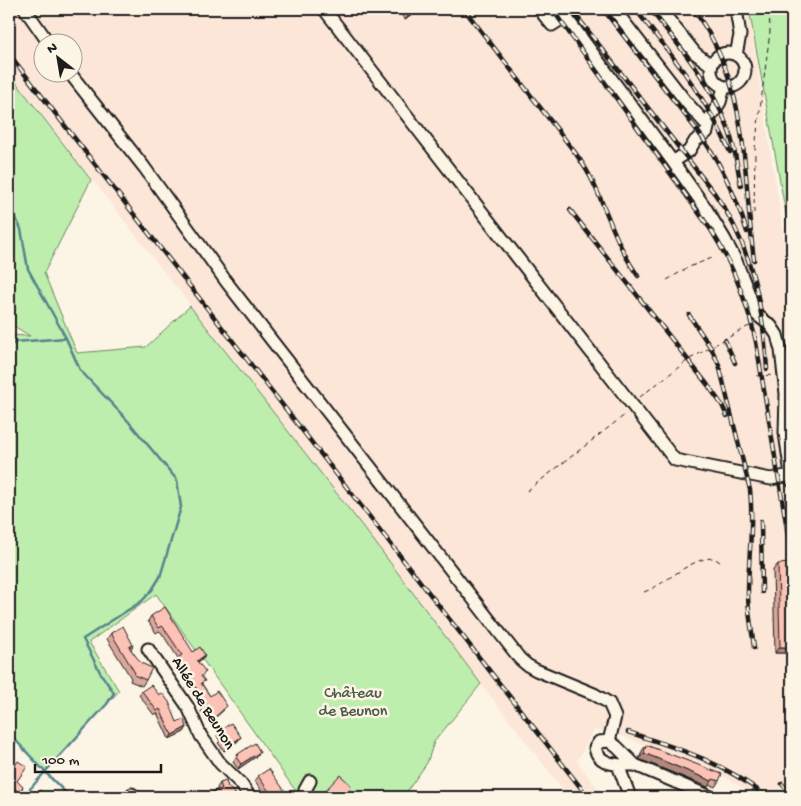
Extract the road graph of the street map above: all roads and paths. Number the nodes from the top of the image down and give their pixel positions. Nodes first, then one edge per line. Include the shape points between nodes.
1 (26, 9) edge
2 (324, 9) edge
3 (539, 9) edge
4 (614, 9) edge
5 (660, 9) edge
6 (736, 9) edge
7 (769, 9) edge
8 (563, 12) edge
9 (41, 32) edge
10 (736, 56) junction
11 (711, 65) junction
12 (76, 82) edge
13 (724, 87) junction
14 (708, 126) junction
15 (674, 162) junction
16 (754, 213) dead end
17 (712, 258) dead end
18 (667, 280) dead end
19 (760, 319) junction
20 (784, 374) junction
21 (757, 376) dead end
22 (633, 406) junction
23 (792, 478) edge
24 (527, 491) dead end
25 (720, 562) dead end
26 (644, 592) dead end
27 (148, 649) dead end
28 (609, 741) junction
29 (635, 765) junction
30 (618, 766) junction
31 (310, 780) dead end
32 (250, 797) edge
33 (308, 797) edge
34 (630, 797) edge
35 (711, 797) edge

1 - 9 street
2 - 22 street
3 - 8 street via 552,26
4 - 14 street via 686,103
5 - 11 street via 694,53
6 - 10 street via 740,35
7 - 16 path via 770,32 755,148
8 - 15 street
10 - 11 street via 720,54
10 - 13 street via 744,64 744,75 733,87
11 - 13 street via 714,81
12 - 28 street via 144,167 267,335 520,659 536,670 609,703 615,717
13 - 14 street
14 - 15 street via 689,151
15 - 19 street via 724,238
17 - 18 path
19 - 20 street via 777,334
19 - 22 path via 760,324 747,327 688,360
20 - 21 path
20 - 23 street via 785,433
22 - 23 street via 675,460 771,479
22 - 24 path
25 - 26 path via 714,558 700,560 678,571 660,586
27 - 32 street, Allée de Beunon via 188,707 201,736
28 - 29 street
28 - 30 street via 599,742 594,748 596,754 603,761
29 - 30 street
29 - 35 street
30 - 34 street
31 - 33 street via 305,790

